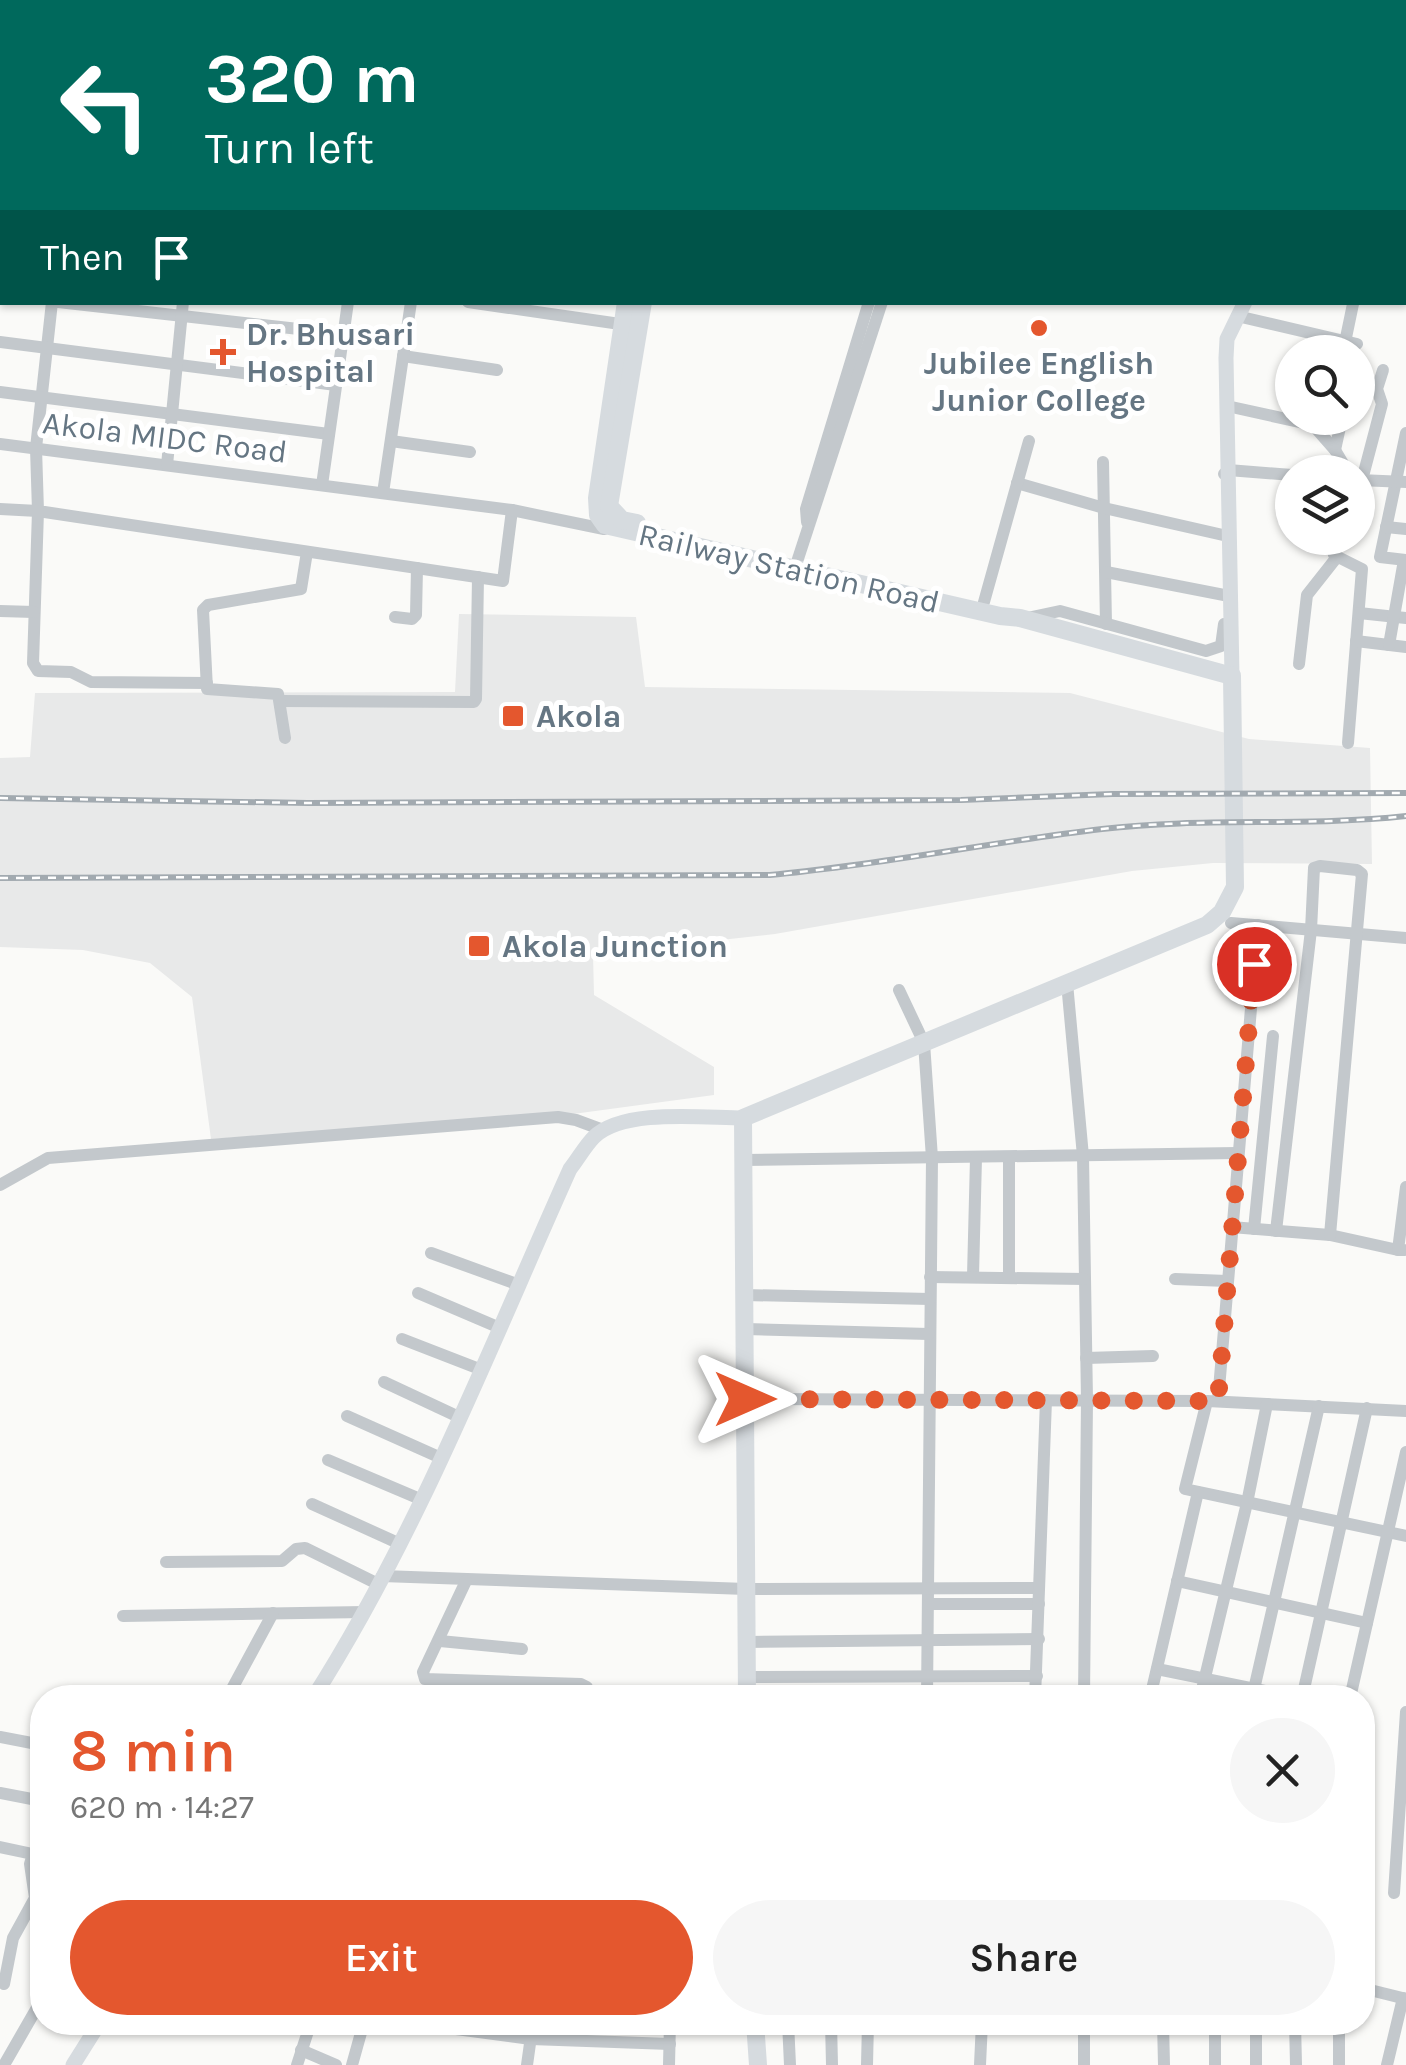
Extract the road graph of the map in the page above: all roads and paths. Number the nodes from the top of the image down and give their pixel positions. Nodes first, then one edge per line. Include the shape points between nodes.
1 (54, 305) edge
2 (103, 305) edge
3 (348, 305) edge
4 (411, 305) edge
5 (489, 305) edge
6 (627, 305) edge
7 (641, 305) edge
8 (869, 305) edge
9 (881, 305) edge
10 (1353, 305) edge
11 (1241, 309) edge
12 (182, 310) edge
13 (631, 325) junction
14 (343, 334) junction
15 (1316, 335) edge
16 (1349, 335) edge
17 (0, 342) edge
18 (47, 348) junction
19 (403, 356) junction
20 (176, 364) junction
21 (497, 370) dead end
22 (1383, 370) dead end
23 (851, 384) junction
24 (336, 385) junction
25 (0, 392) edge
26 (42, 397) junction
27 (1227, 406) junction
28 (172, 412) junction
29 (1406, 433) edge
30 (329, 434) junction
31 (1338, 435) edge
32 (1030, 440) dead end
33 (390, 441) junction
34 (0, 444) edge
35 (36, 448) junction
36 (1335, 450) junction
37 (470, 452) dead end
38 (1338, 455) edge
39 (1367, 455) edge
40 (1104, 462) dead end
41 (168, 466) junction
42 (1228, 475) junction
43 (1275, 475) edge
44 (1375, 481) edge
45 (1017, 483) junction
46 (1400, 483) edge
47 (322, 486) junction
48 (383, 493) junction
49 (1104, 508) junction
50 (0, 509) edge
51 (512, 510) junction
52 (38, 511) junction
53 (610, 520) junction
54 (1386, 527) junction
55 (1406, 529) edge
56 (1222, 534) junction
57 (308, 552) junction
58 (1337, 557) joint
59 (1380, 557) junction
60 (1405, 560) edge
61 (796, 563) junction
62 (1362, 567) junction
63 (416, 568) junction
64 (1106, 572) junction
65 (478, 578) junction
66 (1224, 594) junction
67 (984, 602) junction
68 (0, 611) edge
69 (34, 612) junction
70 (1359, 613) junction
71 (395, 616) dead end
72 (1022, 618) junction
73 (1399, 618) edge
74 (1106, 624) junction
75 (1356, 640) junction
76 (1389, 644) junction
77 (1406, 647) edge
78 (1299, 664) dead end
79 (1232, 676) junction
80 (207, 683) junction
81 (280, 701) junction
82 (285, 738) dead end
83 (1348, 743) dead end
84 (1231, 923) dead end
85 (1258, 926) junction
86 (1312, 930) junction
87 (1358, 934) junction
88 (1406, 938) edge
89 (1071, 981) junction
90 (899, 990) dead end
91 (1273, 1036) dead end
92 (924, 1044) junction
93 (743, 1118) junction
94 (603, 1130) junction
95 (1237, 1153) junction
96 (1083, 1156) junction
97 (1009, 1157) junction
98 (932, 1158) junction
99 (976, 1158) junction
100 (744, 1160) junction
101 (1, 1186) edge
102 (1406, 1186) edge
103 (1231, 1228) junction
104 (1254, 1229) junction
105 (1276, 1231) junction
106 (1330, 1236) junction
107 (1402, 1250) edge
108 (431, 1253) dead end
109 (973, 1276) junction
110 (930, 1277) junction
111 (1009, 1277) junction
112 (1175, 1278) dead end
113 (1084, 1279) junction
114 (1227, 1280) junction
115 (519, 1285) junction
116 (418, 1293) dead end
117 (745, 1296) junction
118 (930, 1300) junction
119 (500, 1328) junction
120 (746, 1329) junction
121 (929, 1334) junction
122 (402, 1340) dead end
123 (1153, 1356) dead end
124 (1086, 1358) junction
125 (482, 1370) junction
126 (384, 1382) dead end
127 (928, 1398) junction
128 (745, 1399) junction
129 (1046, 1400) junction
130 (1087, 1400) junction
131 (1212, 1401) junction
132 (1268, 1404) junction
133 (1319, 1406) junction
134 (1367, 1408) junction
135 (1406, 1410) edge
136 (348, 1416) dead end
137 (461, 1418) junction
138 (1406, 1452) edge
139 (441, 1458) junction
140 (328, 1460) dead end
141 (1198, 1492) junction
142 (420, 1500) junction
143 (1247, 1503) junction
144 (312, 1504) dead end
145 (1294, 1513) junction
146 (1340, 1524) junction
147 (1388, 1533) junction
148 (1406, 1536) edge
149 (398, 1543) junction
150 (166, 1562) dead end
151 (380, 1580) junction
152 (466, 1581) junction
153 (1177, 1581) junction
154 (746, 1588) junction
155 (1038, 1588) junction
156 (930, 1589) junction
157 (1226, 1594) junction
158 (929, 1604) junction
159 (1038, 1604) junction
160 (1273, 1604) junction
161 (365, 1612) junction
162 (273, 1613) junction
163 (1321, 1613) junction
164 (122, 1616) dead end
165 (1366, 1623) junction
166 (927, 1639) junction
167 (1039, 1639) junction
168 (440, 1641) junction
169 (746, 1642) junction
170 (522, 1649) dead end
171 (1157, 1668) junction
172 (1036, 1676) junction
173 (747, 1677) junction
174 (927, 1678) junction
175 (1204, 1680) junction
176 (233, 1685) edge
177 (320, 1685) edge
178 (584, 1685) edge
179 (747, 1685) edge
180 (927, 1685) edge
181 (1036, 1685) edge
182 (1084, 1685) edge
183 (1153, 1685) edge
184 (1203, 1685) edge
185 (1223, 1685) edge
186 (1256, 1685) edge
187 (1303, 1685) edge
188 (1353, 1685) edge
189 (1406, 1712) edge
190 (0, 1737) edge
191 (30, 1743) edge
192 (0, 1793) edge
193 (30, 1799) edge
194 (1402, 1828) edge
195 (0, 1847) edge
196 (30, 1853) edge
197 (1394, 1893) dead end
198 (30, 1907) edge
199 (4, 1984) dead end
200 (1375, 1991) edge
201 (1405, 1999) edge
202 (30, 2021) edge
203 (92, 2035) edge
204 (306, 2035) edge
205 (360, 2035) edge
206 (501, 2035) edge
207 (532, 2035) edge
208 (670, 2035) edge
209 (756, 2035) edge
210 (789, 2035) edge
211 (831, 2035) edge
212 (868, 2035) edge
213 (981, 2035) edge
214 (1084, 2035) edge
215 (1163, 2035) edge
216 (1215, 2035) edge
217 (1256, 2035) edge
218 (1295, 2035) edge
219 (1339, 2035) edge
220 (532, 2039) junction
221 (1399, 2043) edge
222 (670, 2044) junction
223 (301, 2050) junction
224 (4, 2065) edge
225 (73, 2065) edge
226 (297, 2065) edge
227 (336, 2065) edge
228 (352, 2065) edge
229 (527, 2065) edge
230 (669, 2065) edge
231 (758, 2065) edge
232 (790, 2065) edge
233 (832, 2065) edge
234 (867, 2065) edge
235 (980, 2065) edge
236 (1084, 2065) edge
237 (1164, 2065) edge
238 (1215, 2065) edge
239 (1256, 2065) edge
240 (1296, 2065) edge
241 (1339, 2065) edge
242 (1387, 2065) edge

1 - 18 street
2 - 12 street
3 - 14 street
4 - 19 street
5 - 13 street
6 - 13 highway, Railway Station Road
7 - 13 highway, Railway Station Road
8 - 23 street
9 - 23 street
10 - 16 street
11 - 15 street
11 - 27 main road via 1227,339
12 - 14 street
12 - 20 street
13 - 53 highway, Railway Station Road via 597,498 598,515
14 - 24 street
17 - 18 street
18 - 20 street
18 - 26 street
19 - 21 street
19 - 33 street
20 - 24 street
20 - 28 street
22 - 39 street via 1382,404
23 - 61 street
24 - 30 street
25 - 26 street
26 - 28 street
26 - 35 street
27 - 36 street via 1308,422
27 - 42 main road
28 - 30 street
28 - 41 street
29 - 46 street
30 - 47 street
31 - 36 street
32 - 45 street
33 - 37 street
33 - 48 street
34 - 35 street, Akola MIDC Road
35 - 41 street, Akola MIDC Road
35 - 52 street
36 - 38 street
40 - 49 street
41 - 47 street, Akola MIDC Road
42 - 43 street
42 - 56 street
42 - 79 main road
44 - 46 street
45 - 49 street
45 - 67 street
46 - 54 street
47 - 48 street, Akola MIDC Road
48 - 51 street, Akola MIDC Road
49 - 56 street
49 - 64 street
50 - 52 street
51 - 53 street, Akola MIDC Road via 604,529
51 - 65 street via 503,581
52 - 57 street
52 - 69 street
53 - 61 highway, Railway Station Road
54 - 55 street
54 - 59 street
56 - 66 street
57 - 63 street
57 - 80 street via 301,590 204,608
58 - 62 street
58 - 78 street via 1307,595
59 - 60 street
59 - 62 street
60 - 73 street
61 - 67 highway, Railway Station Road
61 - 72 highway, Railway Station Road
62 - 70 street
63 - 65 street
63 - 71 street via 416,615
64 - 66 street
64 - 74 street
65 - 81 street via 474,702
66 - 74 street via 1224,642 1212,651
67 - 72 highway, Railway Station Road
68 - 69 street
69 - 80 street via 38,671 71,672 91,682
70 - 73 street
70 - 75 street
72 - 74 street via 1055,611
72 - 79 highway, Railway Station Road
73 - 76 street
75 - 76 street
75 - 83 street
76 - 77 street
79 - 89 highway via 1230,900 1207,925
80 - 81 street via 209,691 276,694
81 - 82 street
84 - 85 street
85 - 86 street
85 - 95 street
86 - 87 street
86 - 87 street via 1314,868 1320,866 1362,874
86 - 105 street
87 - 88 street
87 - 106 street
89 - 92 highway
89 - 96 street
90 - 92 street
91 - 104 street
92 - 93 highway
92 - 98 street
93 - 94 main road via 656,1117
93 - 100 highway
94 - 101 street via 558,1118 48,1158
94 - 115 main road via 570,1170
95 - 96 street
95 - 103 street
96 - 97 street
96 - 113 street
97 - 99 street
97 - 111 street
98 - 99 street
98 - 100 street
98 - 110 street
99 - 109 street
100 - 117 highway
102 - 107 street
103 - 104 street
103 - 114 street
104 - 105 street
105 - 106 street
106 - 107 street
108 - 115 street
109 - 110 street
109 - 111 street
110 - 118 street
111 - 113 street
112 - 114 street
113 - 124 street
114 - 131 street
115 - 119 main road
116 - 119 street
117 - 118 street
117 - 120 highway
118 - 121 street
119 - 125 main road
120 - 121 street
120 - 128 highway
121 - 127 street
122 - 125 street
123 - 124 street
124 - 130 street
125 - 137 main road
126 - 137 street
127 - 128 street
127 - 129 street
127 - 156 street
128 - 154 highway
129 - 130 street
129 - 155 street
130 - 131 street
130 - 182 street
131 - 132 street
131 - 141 street via 1185,1489
132 - 133 street
132 - 143 street
133 - 134 street
133 - 145 street
134 - 135 street
134 - 146 street
136 - 139 street
137 - 139 main road
138 - 147 street
139 - 142 main road
140 - 142 street
141 - 143 street
141 - 153 street
142 - 149 main road
143 - 145 street
143 - 157 street
144 - 149 street
145 - 146 street
145 - 160 street
146 - 147 street
146 - 163 street
147 - 148 street
147 - 165 street
149 - 151 main road
150 - 151 street via 282,1560 305,1548
151 - 152 street
151 - 161 main road
152 - 154 street
152 - 168 street
153 - 157 street
153 - 171 street
154 - 156 street
154 - 169 highway
155 - 156 street
155 - 159 street
156 - 158 street
157 - 160 street
157 - 175 street
158 - 159 street
158 - 166 street
159 - 167 street
160 - 163 street
160 - 186 street
161 - 162 street
161 - 177 main road
162 - 164 street
162 - 176 street
163 - 165 street
163 - 187 street
165 - 188 street
166 - 167 street
166 - 169 street
166 - 174 street
167 - 172 street
168 - 170 street
168 - 178 street via 423,1672 429,1682
169 - 173 highway
171 - 175 street
171 - 183 street
172 - 174 street
172 - 181 street
173 - 174 street
173 - 179 highway
174 - 180 street
175 - 184 street
175 - 185 street
189 - 194 street
190 - 191 street
192 - 193 street
194 - 197 street
195 - 196 street
198 - 199 street via 10,1945
200 - 201 street
201 - 221 street
202 - 224 street
203 - 225 main road
204 - 223 street
205 - 228 street
206 - 220 street
207 - 220 street
208 - 222 street
209 - 231 highway
210 - 232 street
211 - 233 street
212 - 234 street
213 - 235 street
214 - 236 street
215 - 237 street
216 - 238 street
217 - 239 street
218 - 240 street
219 - 241 street
220 - 222 street
220 - 229 street
221 - 242 street
222 - 230 street
223 - 226 street
223 - 227 street

